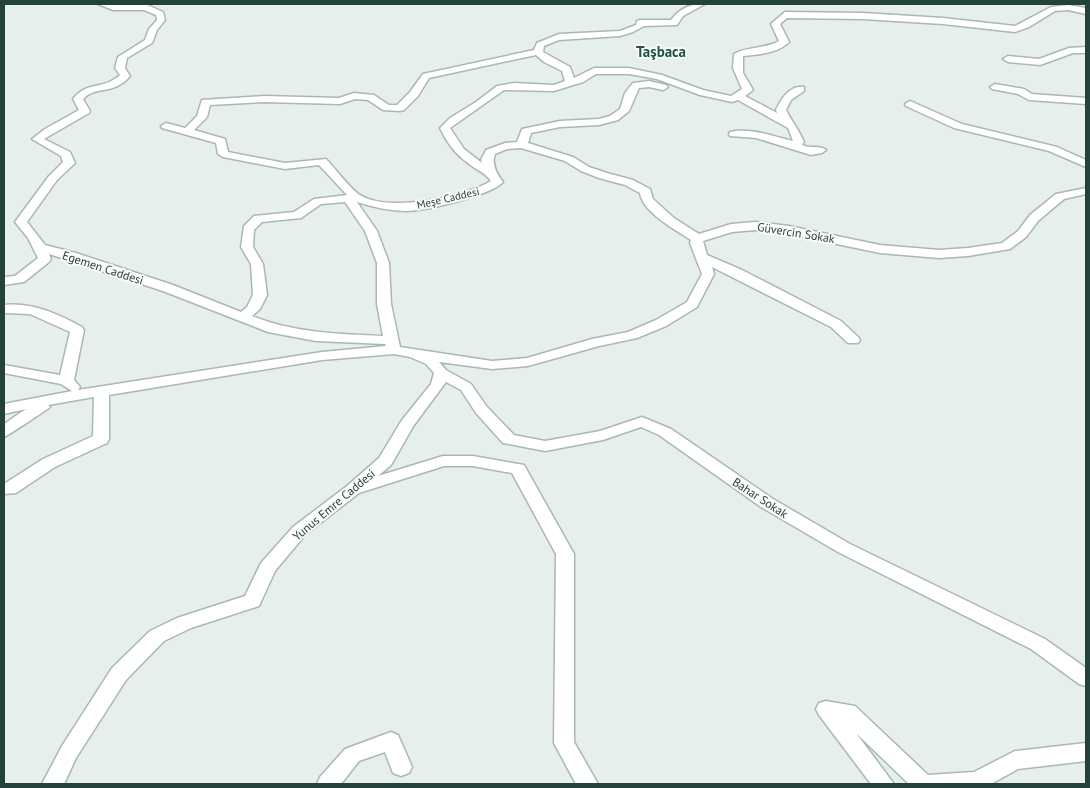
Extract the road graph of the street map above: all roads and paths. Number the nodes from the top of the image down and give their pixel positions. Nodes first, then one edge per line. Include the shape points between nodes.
1 (102, 4) edge
2 (701, 4) edge
3 (1086, 11) edge
4 (1086, 50) edge
5 (538, 52) junction
6 (1008, 59) dead end
7 (570, 82) junction
8 (995, 87) dead end
9 (801, 89) dead end
10 (735, 97) junction
11 (1086, 101) edge
12 (910, 104) dead end
13 (786, 123) junction
14 (166, 126) dead end
15 (187, 132) junction
16 (734, 134) dead end
17 (522, 145) junction
18 (795, 145) junction
19 (821, 150) dead end
20 (1086, 164) edge
21 (491, 171) junction
22 (1086, 191) edge
23 (356, 198) junction
24 (698, 239) junction
25 (40, 248) junction
26 (700, 257) junction
27 (4, 281) edge
28 (4, 309) edge
29 (241, 318) junction
30 (853, 340) dead end
31 (392, 345) junction
32 (413, 353) junction
33 (4, 369) edge
34 (441, 373) junction
35 (102, 392) junction
36 (62, 393) junction
37 (4, 409) edge
38 (4, 432) edge
39 (516, 440) junction
40 (518, 469) junction
41 (4, 489) edge
42 (353, 490) junction
43 (1086, 678) edge
44 (1086, 752) edge
45 (401, 767) dead end
46 (53, 784) edge
47 (328, 784) edge
48 (587, 784) edge
49 (883, 784) edge
50 (923, 784) edge
51 (930, 784) edge

1 - 25 street via 145,7 160,14 161,20 149,40 123,58 120,68 125,76 115,85 85,91 78,99 85,111 37,139 66,154 69,163 53,178 21,222
2 - 5 street via 680,14 674,23 640,23 630,32 617,35 558,37 540,45
3 - 10 street via 1050,10 1026,26 1008,29 943,21 785,15 775,24 784,42 772,49 739,54 736,60 740,80 748,90
4 - 6 street via 1072,50 1040,62
5 - 7 street via 540,56 567,68
5 - 15 street via 426,76 400,108 387,108 370,97 354,96 340,101 264,99 206,102 202,117
7 - 10 street via 594,71 629,71 659,77 700,92
7 - 21 street, Meşe Caddesi via 551,89 506,87 454,117 445,128 449,138 472,161
8 - 11 street via 1021,91 1028,97
9 - 13 street via 786,98 781,110
10 - 13 street via 752,102
10 - 17 street via 703,96 649,84 636,85 630,91 622,114 601,123 562,124 526,131
12 - 20 street via 958,126 1053,149
13 - 18 street via 792,126 799,142
14 - 15 street
15 - 23 street via 221,142 223,154 285,166 322,161
16 - 18 street via 756,135
17 - 21 street via 505,146 490,152 487,160
17 - 24 street via 551,152 602,176 638,186 646,191 647,200 670,221
18 - 19 street via 802,149
21 - 23 street, Meşe Caddesi via 497,182 490,187 426,205 402,208
22 - 24 street, Güvercin Sokak via 1060,196 1006,246 968,252 939,254 880,249 755,226 731,228
23 - 29 street via 318,201 297,215 258,219 248,229 247,248 257,264 260,295 253,309
23 - 31 street via 350,201 372,232 383,264 384,304
24 - 26 street
25 - 27 street via 46,259 19,279
25 - 29 street, Egemen Caddesi via 168,288
26 - 30 street via 836,324
26 - 32 street via 708,274 692,304 632,336 597,342 528,362 492,365
28 - 36 street via 53,317 77,330
29 - 31 street, Egemen Caddesi via 273,329 316,337
31 - 32 street
31 - 35 street
32 - 34 street via 431,361
33 - 36 street
34 - 39 street, Bahar Sokak via 466,387 481,410 509,439
34 - 42 street, Yunus Emre Caddesi via 438,385 407,423 385,461
35 - 36 street
35 - 41 street via 102,439 49,463 10,489
36 - 37 street
36 - 38 street
39 - 40 street
39 - 43 street, Bahar Sokak via 545,446 603,435 642,422 665,432 775,508 844,548 1038,644
40 - 42 street via 474,461 443,461
40 - 48 street via 565,554 564,743
42 - 46 street, Yunus Emre Caddesi via 299,531 267,568 252,601 184,623 157,636 118,674 69,752
44 - 51 street via 1015,760 977,781
45 - 47 street via 391,741 352,755
49 - 50 street via 826,709 848,712

